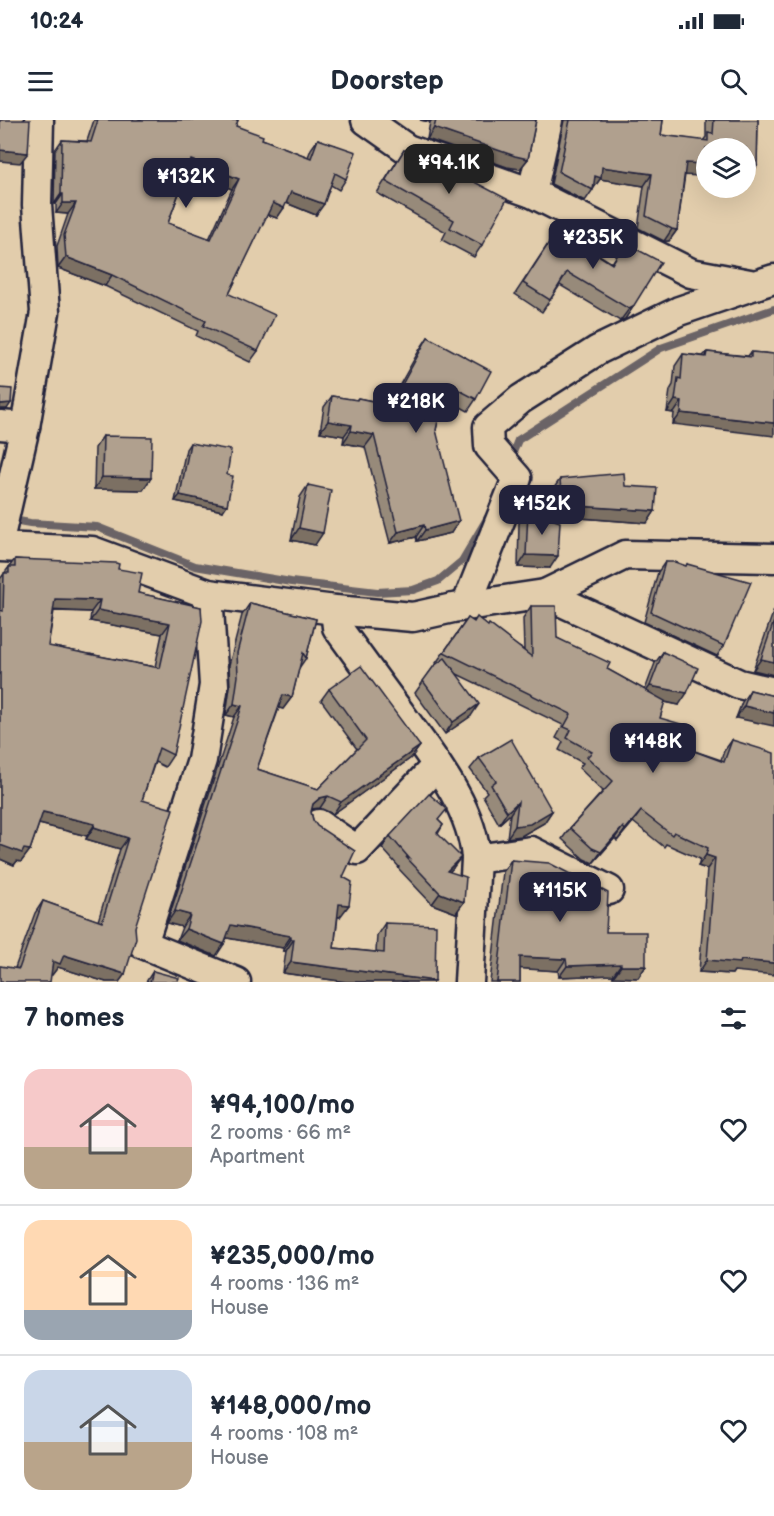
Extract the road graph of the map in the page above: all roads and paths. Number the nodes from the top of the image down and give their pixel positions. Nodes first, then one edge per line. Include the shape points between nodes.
1 (39, 120) edge
2 (366, 120) edge
3 (548, 120) edge
4 (532, 193) junction
5 (764, 282) edge
6 (12, 426) edge
7 (0, 536) edge
8 (0, 547) edge
9 (774, 558) edge
10 (208, 594) junction
11 (544, 594) junction
12 (466, 606) junction
13 (335, 610) junction
14 (774, 692) edge
15 (437, 765) junction
16 (319, 824) edge
17 (476, 859) junction
18 (609, 890) dead end
19 (236, 982) edge
20 (469, 982) edge

1 - 6 street via 37,205 45,312
2 - 4 street via 407,149
3 - 4 street
4 - 5 street via 691,273
5 - 12 street via 679,311 598,350 521,399 488,427 489,446 518,478
6 - 7 street
8 - 10 street via 92,551
9 - 11 street via 625,555
10 - 13 street
10 - 19 street via 214,685 202,760 143,944
11 - 12 street
11 - 14 street via 739,684
12 - 13 street via 413,617
13 - 15 street via 337,627
15 - 16 street via 357,850
15 - 17 street via 463,811 475,843
17 - 18 street via 531,851
17 - 20 street

